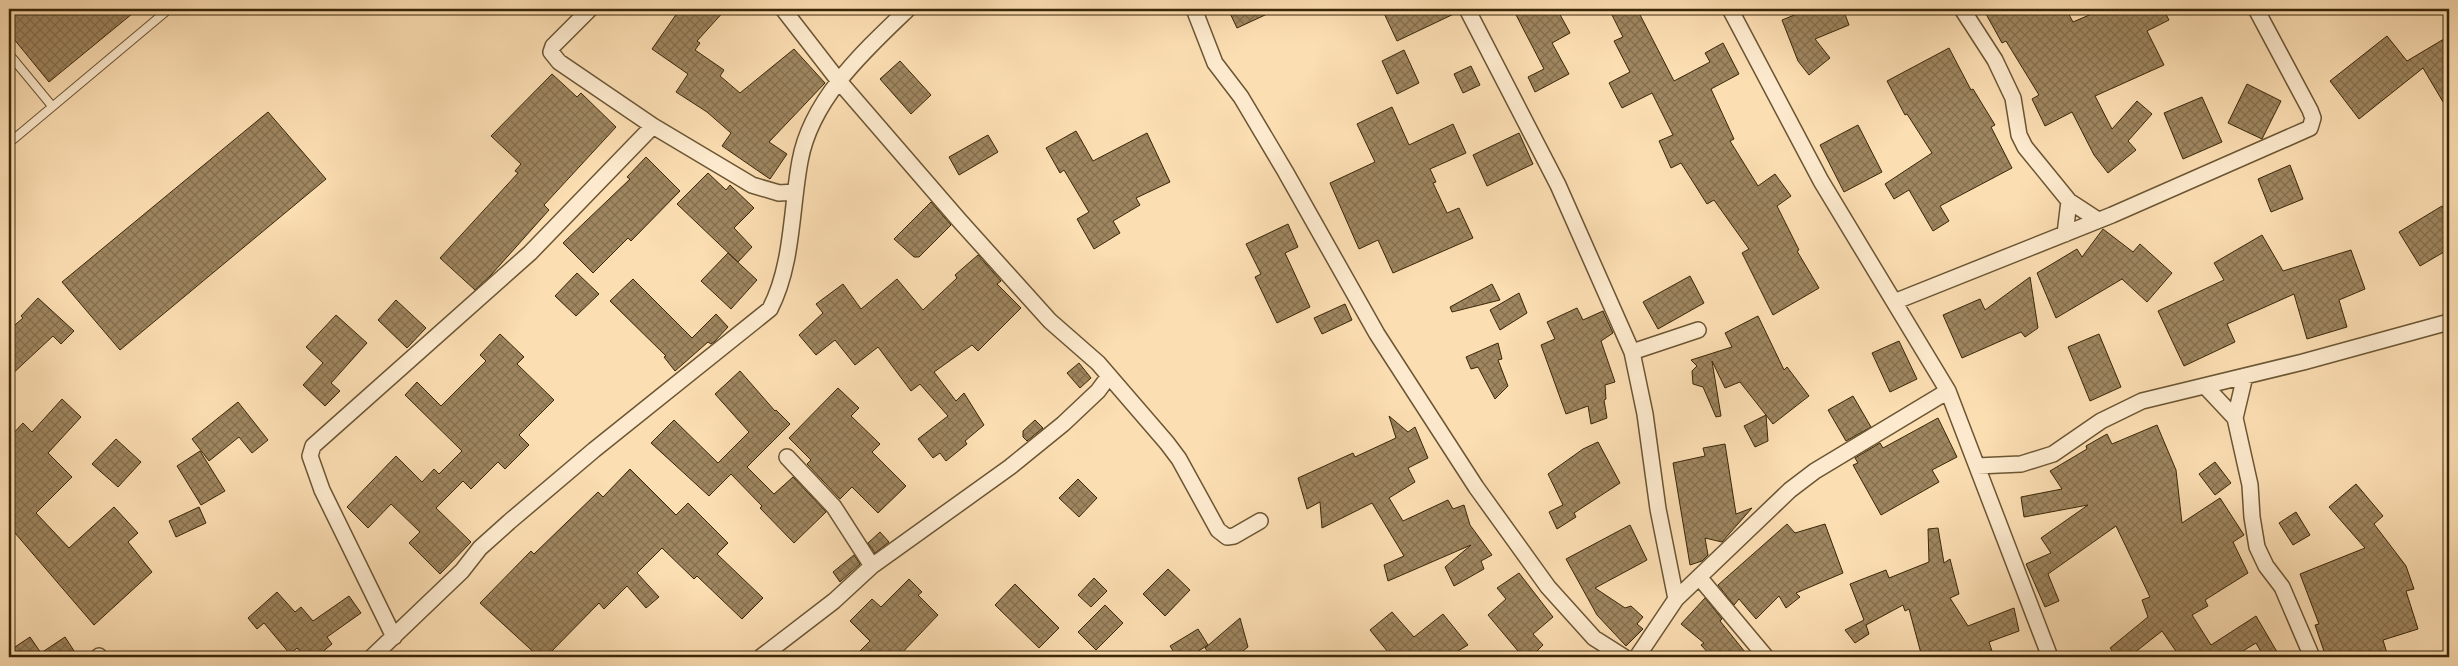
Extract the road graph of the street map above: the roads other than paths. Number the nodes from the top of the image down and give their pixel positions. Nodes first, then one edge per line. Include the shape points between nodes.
1 (168, 9) edge
2 (590, 9) edge
3 (782, 9) edge
4 (908, 9) edge
5 (1194, 9) edge
6 (1467, 9) edge
7 (1730, 9) edge
8 (1962, 9) edge
9 (2261, 11) edge
10 (9, 54) edge
11 (838, 80) junction
12 (52, 106) junction
13 (653, 126) junction
14 (9, 143) edge
15 (795, 192) junction
16 (2069, 201) junction
17 (2098, 220) junction
18 (2065, 234) junction
19 (1894, 302) junction
20 (2449, 322) edge
21 (1698, 330) dead end
22 (1632, 352) junction
23 (1109, 376) junction
24 (2245, 376) junction
25 (2204, 386) junction
26 (1948, 391) junction
27 (2235, 418) junction
28 (787, 457) dead end
29 (1977, 466) junction
30 (1260, 521) dead end
31 (872, 566) junction
32 (1699, 577) junction
33 (1676, 600) junction
34 (394, 637) junction
35 (379, 655) edge
36 (761, 657) edge
37 (1624, 657) edge
38 (1637, 657) edge
39 (1766, 657) edge
40 (2050, 657) edge
41 (2312, 657) edge

1 - 12 lane
2 - 13 street via 553,46 551,52 559,62
3 - 11 street
4 - 11 street
5 - 37 street via 1215,63 1240,97 1377,334 1476,487 1548,587 1594,638
6 - 22 street via 1558,185
7 - 19 street via 1821,181
8 - 16 street via 1995,60 2013,98 2019,135 2025,148
9 - 17 street via 2310,110 2310,128
10 - 12 lane
11 - 15 street via 813,125 800,158
11 - 23 street via 1050,321
12 - 14 lane
13 - 15 street via 752,185 779,193
13 - 34 street via 530,253 313,446 310,456 322,490
15 - 34 street via 782,282 770,308 509,522
16 - 17 street
16 - 18 street
17 - 18 street
18 - 19 street
19 - 26 street
20 - 24 street
21 - 22 street
22 - 33 street
23 - 30 street via 1178,459 1218,530 1227,537 1234,536
23 - 31 street via 1063,424 1010,467
24 - 25 street
24 - 27 street
25 - 27 street
25 - 29 street via 2142,401 2100,421 2053,454 2021,464
26 - 29 street
26 - 32 street via 1815,471 1790,490
27 - 41 street via 2250,485 2257,547 2282,587
28 - 31 street via 834,507
29 - 40 street
31 - 36 street via 834,601
32 - 33 street
32 - 39 street
33 - 38 street
34 - 35 street

